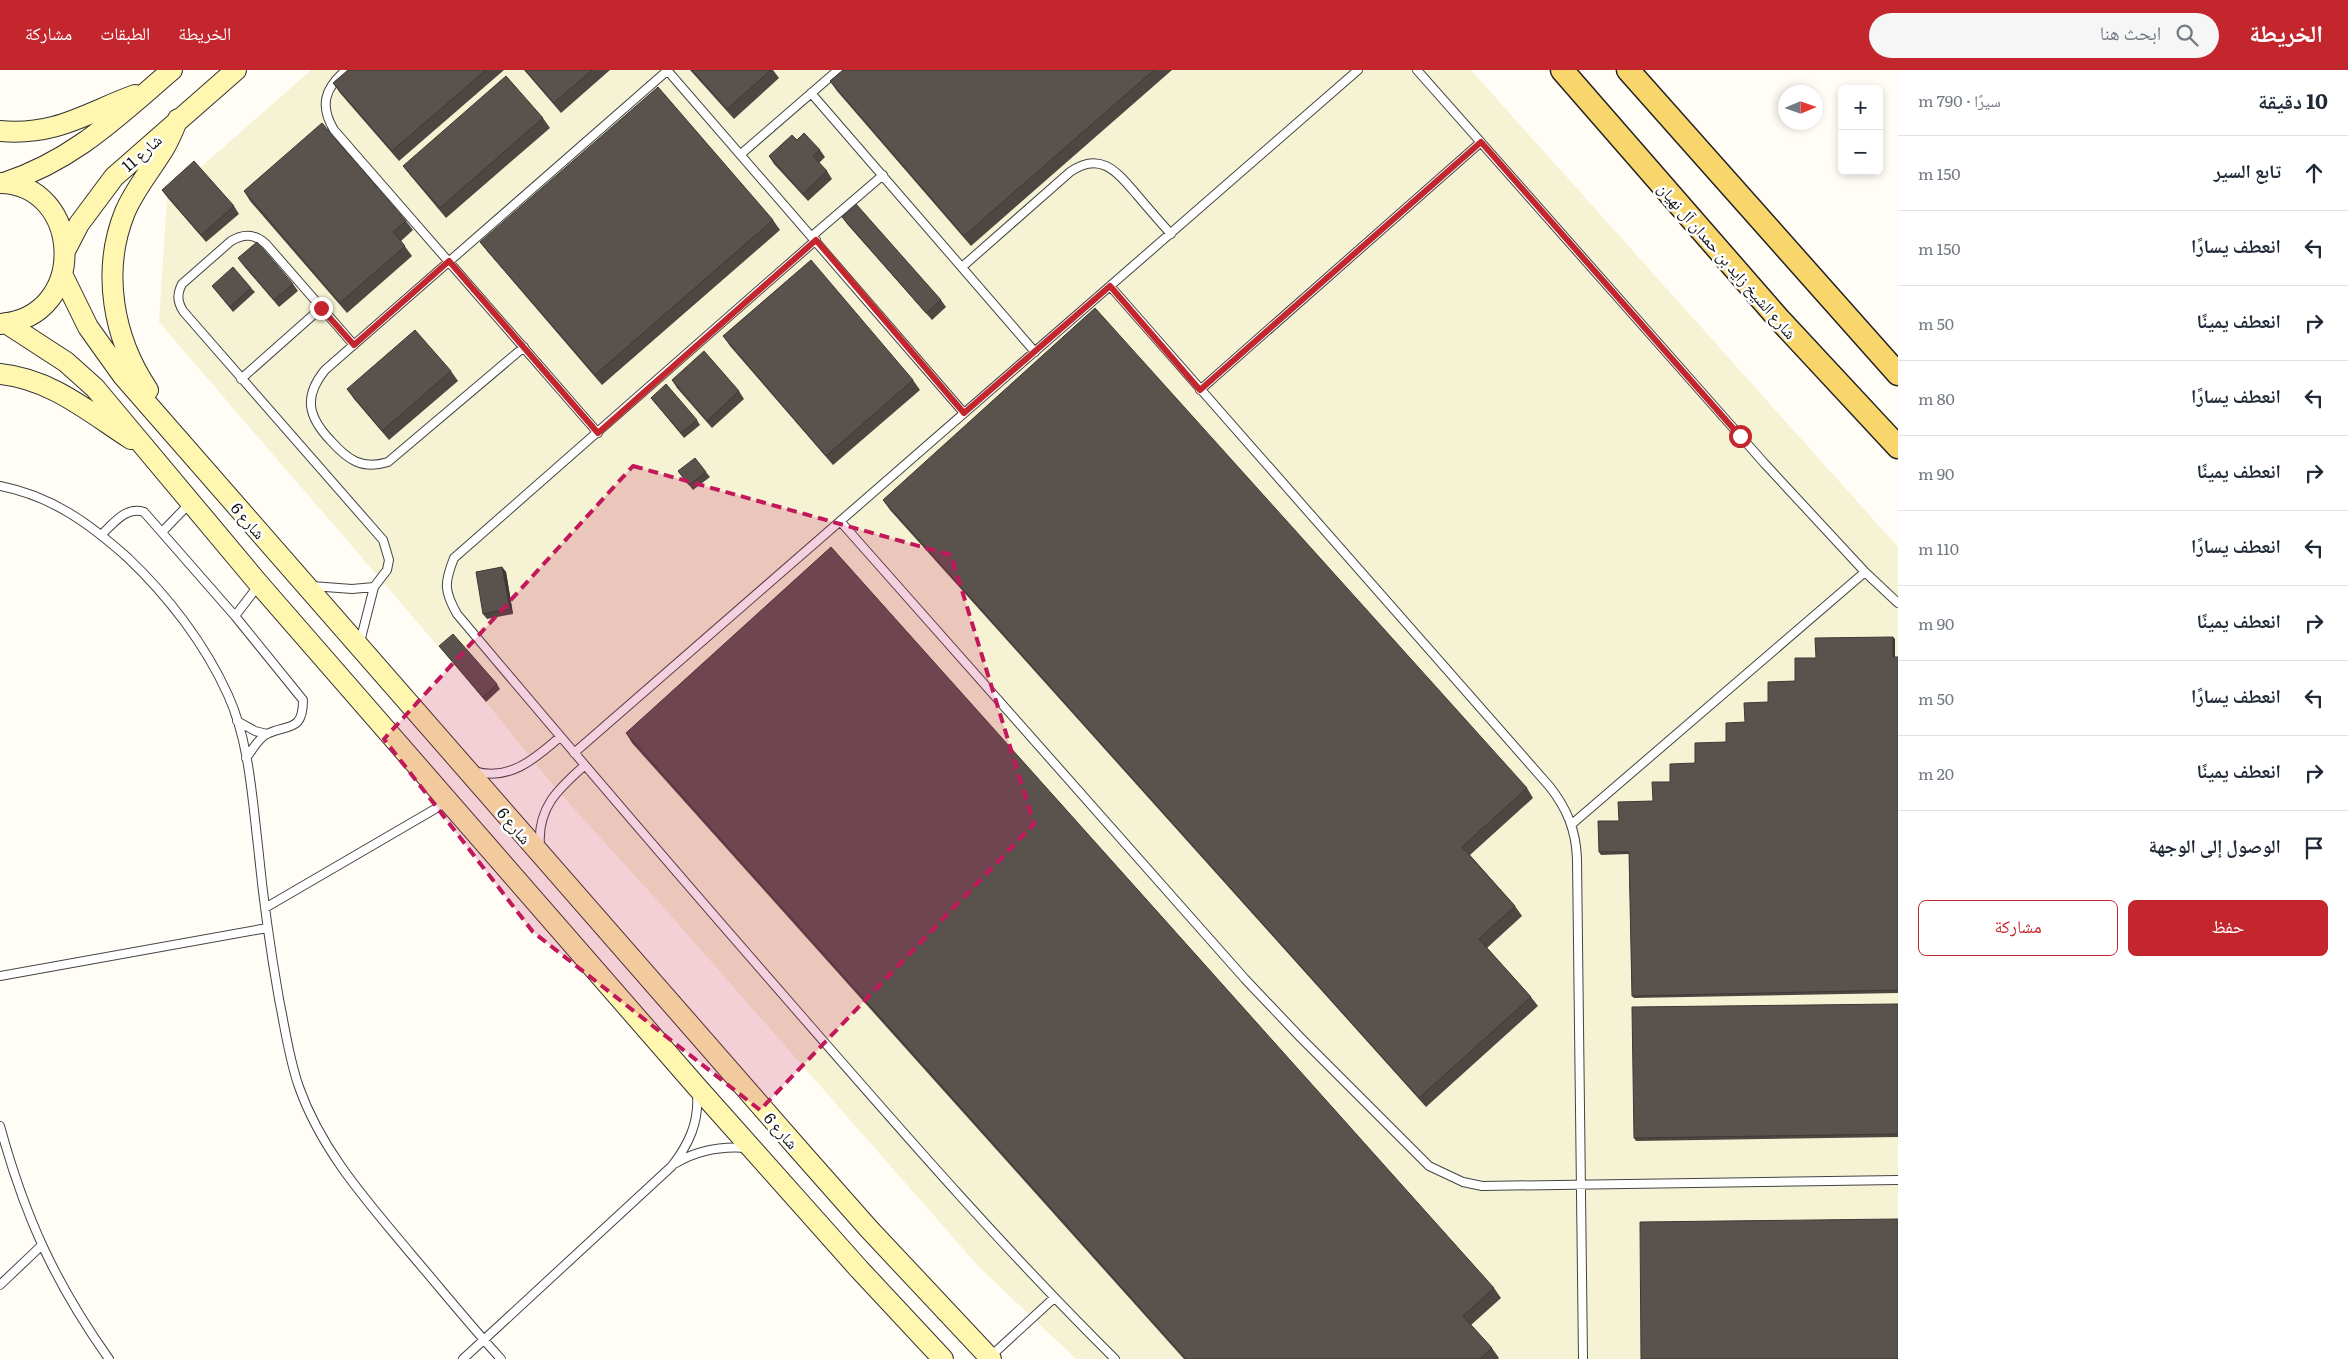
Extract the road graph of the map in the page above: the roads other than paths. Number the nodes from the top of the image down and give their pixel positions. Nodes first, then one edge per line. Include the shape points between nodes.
1 (172, 70) edge
2 (236, 70) edge
3 (346, 70) edge
4 (667, 70) edge
5 (838, 70) edge
6 (1358, 70) edge
7 (1417, 70) edge
8 (1562, 70) edge
9 (1628, 70) edge
10 (148, 90) junction
11 (811, 93) junction
12 (178, 119) junction
13 (0, 131) edge
14 (1481, 142) junction
15 (740, 154) junction
16 (883, 175) junction
17 (2, 183) edge
18 (1171, 234) junction
19 (814, 238) junction
20 (65, 251) junction
21 (449, 261) junction
22 (962, 267) junction
23 (62, 274) junction
24 (1110, 286) junction
25 (321, 308) junction
26 (3, 323) edge
27 (354, 345) junction
28 (524, 347) junction
29 (1035, 352) junction
30 (0, 374) edge
31 (1898, 374) edge
32 (241, 379) junction
33 (1200, 390) junction
34 (964, 413) junction
35 (172, 430) junction
36 (598, 433) junction
37 (143, 446) junction
38 (1898, 447) edge
39 (0, 486) edge
40 (190, 503) junction
41 (840, 521) junction
42 (162, 532) junction
43 (102, 534) junction
44 (1865, 572) junction
45 (259, 584) junction
46 (306, 584) junction
47 (374, 586) junction
48 (1898, 603) edge
49 (235, 616) junction
50 (360, 646) junction
51 (237, 721) junction
52 (267, 734) junction
53 (560, 737) junction
54 (574, 753) junction
55 (246, 758) junction
56 (584, 766) junction
57 (465, 768) junction
58 (447, 801) junction
59 (1572, 824) junction
60 (541, 856) junction
61 (265, 908) junction
62 (268, 928) junction
63 (0, 976) edge
64 (697, 1087) junction
65 (0, 1126) edge
66 (750, 1148) junction
67 (672, 1166) junction
68 (1898, 1180) edge
69 (1581, 1184) junction
70 (41, 1246) junction
71 (0, 1285) edge
72 (1054, 1298) junction
73 (483, 1340) junction
74 (990, 1358) edge
75 (109, 1359) edge
76 (462, 1359) edge
77 (501, 1359) edge
78 (943, 1359) edge
79 (1116, 1359) edge
80 (1583, 1359) edge

1 - 10 street
2 - 12 street, شارع 11
3 - 21 lane via 326,95 328,119
4 - 15 lane
4 - 21 lane
5 - 11 lane
6 - 18 lane
7 - 14 lane
8 - 38 main road, شارع الشيخ زايد بن حمدان آل نهيان via 1778,318
9 - 31 main road
10 - 13 street via 72,122 42,130
10 - 17 street via 83,145 56,162
11 - 15 lane
11 - 16 lane
12 - 20 street, شارع 11 via 114,177 79,224
12 - 35 street via 125,212 116,239 112,267 117,324 126,350 138,376
14 - 33 lane
14 - 44 lane via 1746,443
15 - 19 lane
16 - 19 lane
16 - 22 lane
17 - 20 street via 28,191 47,205 63,234
18 - 22 lane via 1114,170 1096,163 1086,164 1070,172
18 - 24 lane
19 - 34 lane
19 - 36 lane
20 - 23 street
21 - 27 lane
21 - 28 lane
22 - 29 lane
23 - 26 street via 56,289 35,312
23 - 35 street, شارع 6 via 104,352
24 - 29 lane
24 - 33 lane
25 - 27 lane
25 - 32 lane
25 - 32 lane via 266,244 253,236 231,240 187,279 179,290 179,305
26 - 37 street, شارع 6 via 66,362 95,388
27 - 28 lane via 317,380 310,405 320,429 342,453 351,461 376,466 398,455
28 - 36 lane
29 - 34 lane
30 - 37 street via 16,375 51,387
32 - 47 lane via 383,540 388,550 388,565
33 - 59 lane via 1550,787
34 - 41 lane
35 - 46 street, شارع 6
36 - 53 lane via 454,558 447,576 447,596 457,614
37 - 40 street, شارع 6
39 - 43 lane via 48,500
40 - 42 lane
40 - 45 street, شارع 6
41 - 54 lane
41 - 69 lane via 1245,978 1414,1153 1446,1176 1482,1186
42 - 43 lane via 144,512 137,510 127,512
42 - 49 lane
43 - 51 lane via 164,596 188,628 229,696
44 - 48 lane
44 - 59 lane
45 - 49 lane
45 - 58 street, شارع 6
46 - 47 lane via 352,589
46 - 50 street, شارع 6
47 - 50 lane
49 - 52 lane via 303,700 301,716 296,723
50 - 57 street, شارع 6
51 - 52 lane
51 - 55 lane
52 - 55 lane
53 - 54 lane
53 - 57 lane via 520,768 492,773
54 - 56 lane
55 - 61 lane
56 - 60 lane via 557,790 548,805 542,822
56 - 72 lane via 962,1199
57 - 60 street, شارع 6
58 - 61 lane
58 - 64 street, شارع 6
59 - 69 lane via 1577,853
60 - 74 street, شارع 6 via 869,1229
61 - 62 lane
62 - 63 lane
62 - 73 lane via 287,1043 298,1086 315,1127 366,1200
64 - 66 street, شارع 6
64 - 67 lane via 698,1104 691,1137
65 - 70 lane
66 - 67 lane via 718,1148 686,1157
66 - 78 street, شارع 6 via 858,1270
67 - 73 lane
68 - 69 lane
69 - 80 lane
70 - 71 lane
70 - 75 lane via 78,1314
72 - 74 lane
72 - 79 lane
73 - 76 lane
73 - 77 lane

